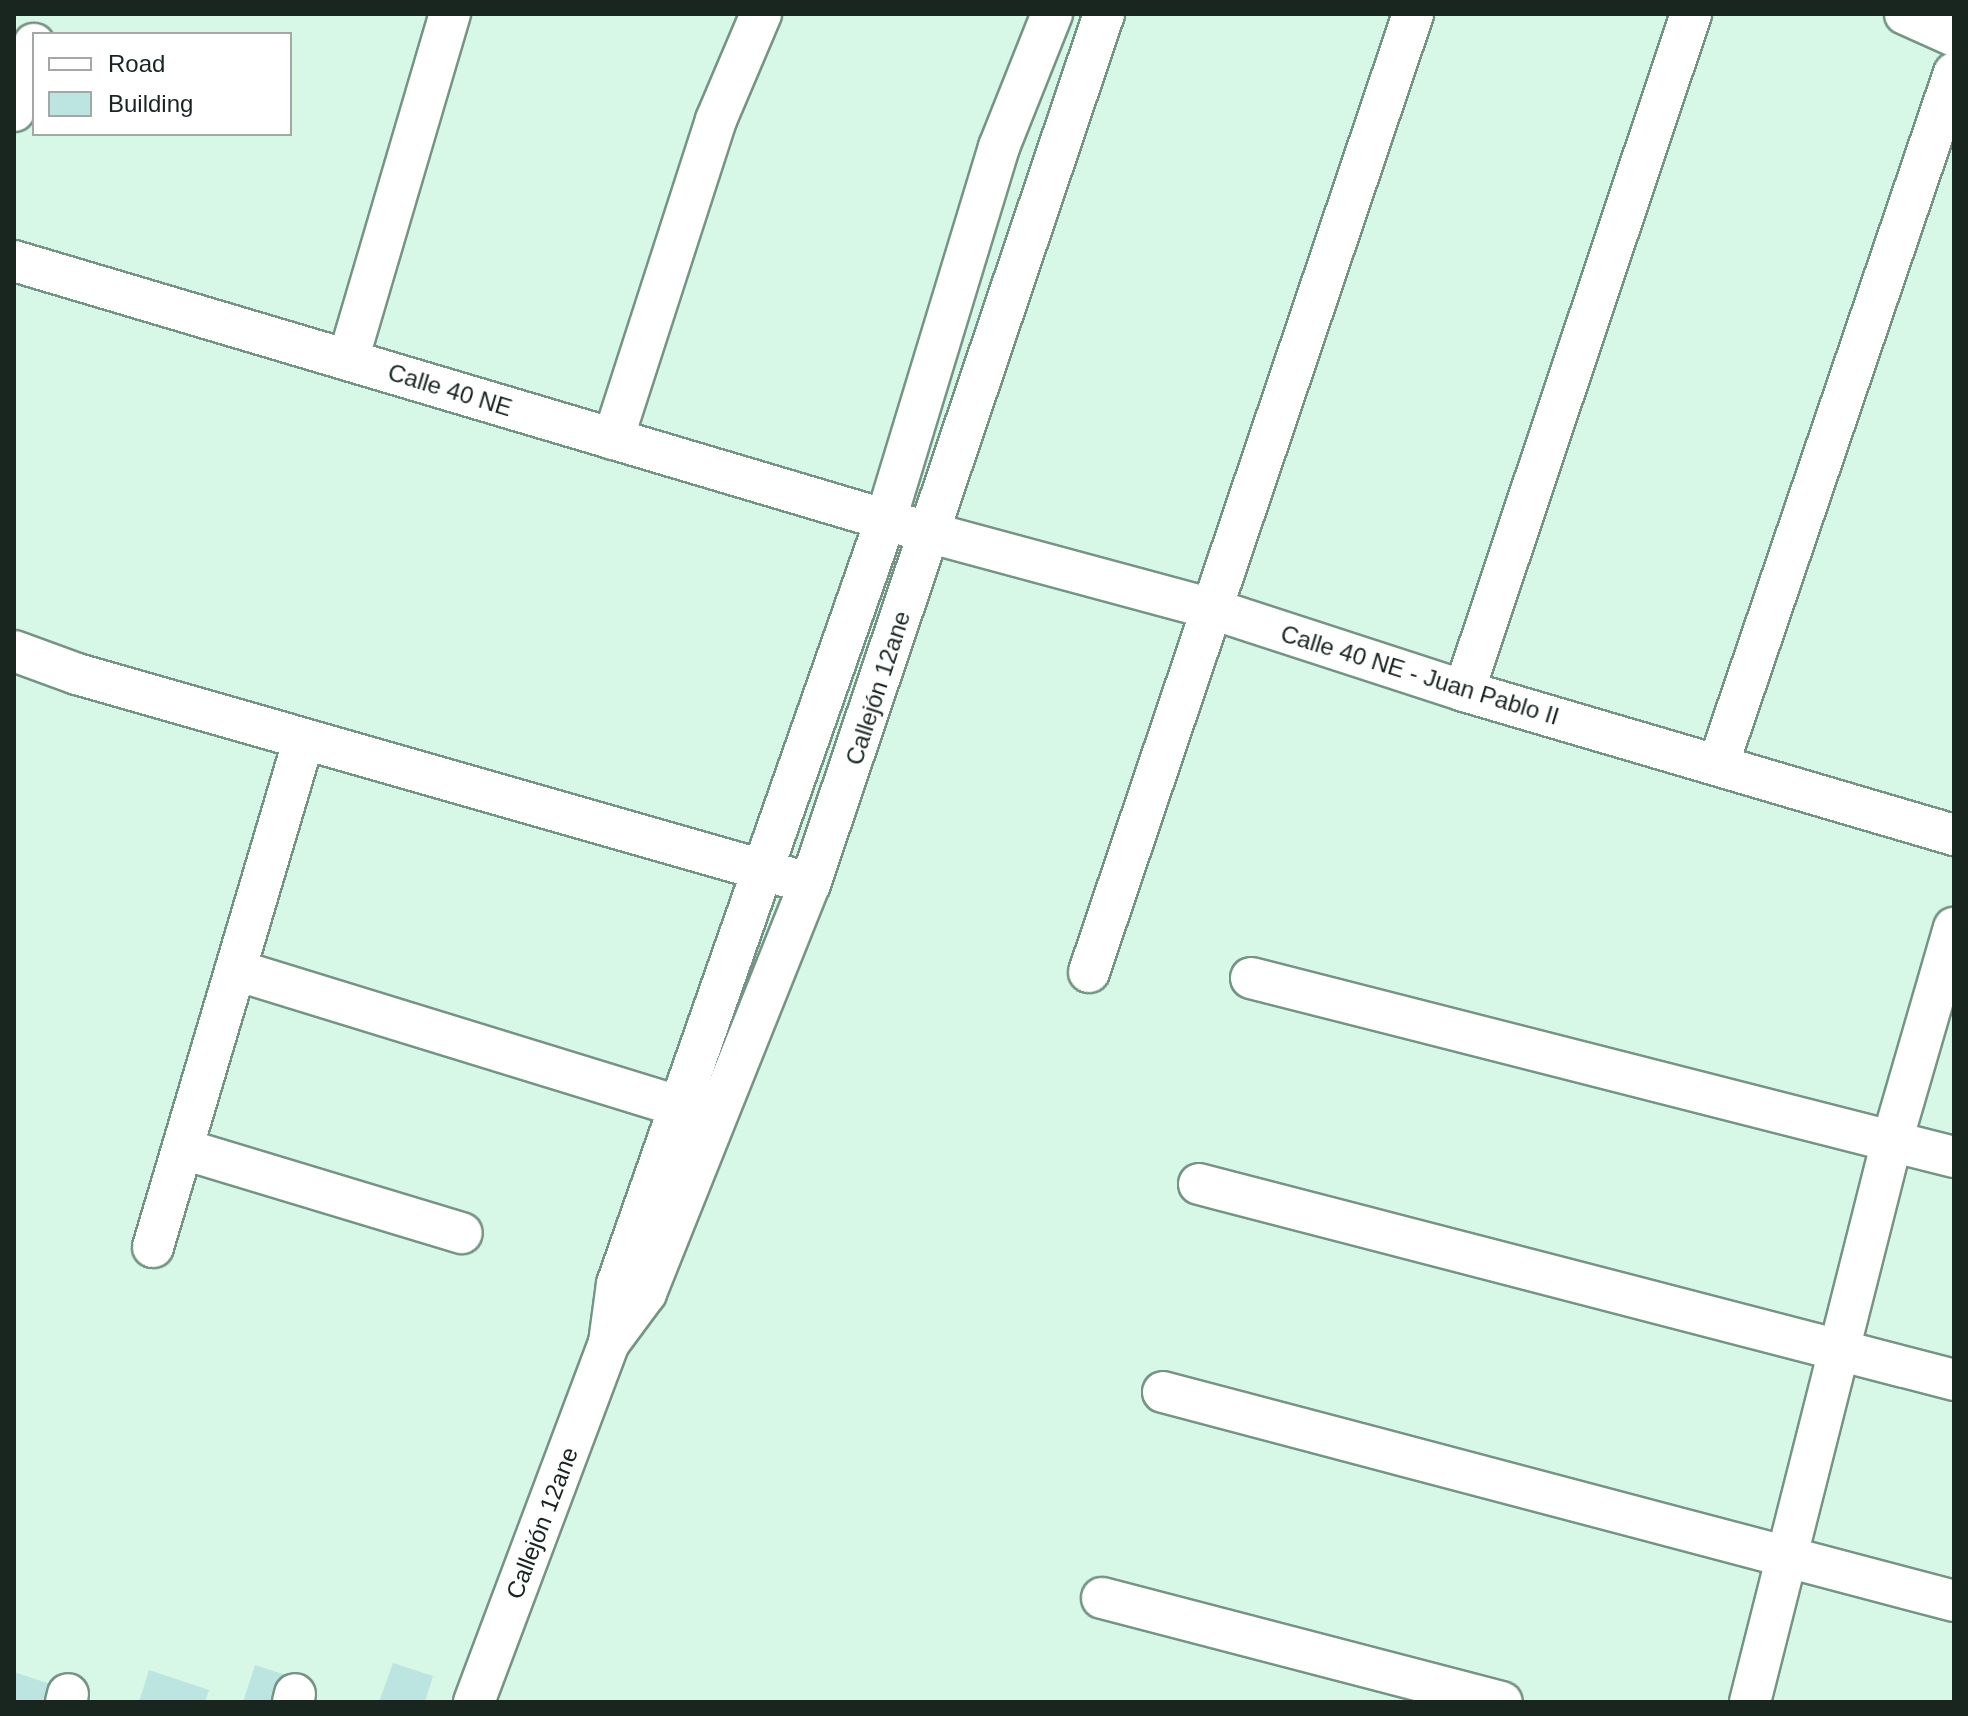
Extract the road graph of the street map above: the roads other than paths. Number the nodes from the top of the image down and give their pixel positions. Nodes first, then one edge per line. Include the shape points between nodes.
1 (450, 14) edge
2 (761, 14) edge
3 (1052, 14) edge
4 (1104, 14) edge
5 (1413, 14) edge
6 (1691, 14) edge
7 (1905, 14) edge
8 (1954, 36) edge
9 (32, 51) edge
10 (1954, 73) edge
11 (14, 111) edge
12 (14, 261) edge
13 (348, 360) junction
14 (613, 439) junction
15 (886, 519) junction
16 (927, 532) junction
17 (1209, 608) junction
18 (14, 651) edge
19 (1464, 691) junction
20 (304, 739) junction
21 (1718, 765) junction
22 (1954, 835) edge
23 (765, 870) junction
24 (810, 884) junction
25 (1954, 928) edge
26 (239, 971) junction
27 (1089, 972) dead end
28 (1251, 978) dead end
29 (683, 1108) junction
30 (1892, 1141) junction
31 (183, 1149) junction
32 (1954, 1157) edge
33 (1199, 1184) dead end
34 (462, 1233) dead end
35 (153, 1247) dead end
36 (609, 1343) junction
37 (1838, 1350) junction
38 (1954, 1380) edge
39 (1163, 1392) dead end
40 (1784, 1556) junction
41 (1102, 1598) dead end
42 (1954, 1601) edge
43 (474, 1702) edge
44 (1502, 1702) edge
45 (1750, 1702) edge

1 - 13 street
2 - 14 street via 716,120
3 - 15 street, Callejón 12ane via 999,147
4 - 16 street, Callejón 12ane
5 - 17 street
6 - 19 street
7 - 8 street
9 - 11 street
10 - 21 street
12 - 13 street, Calle 40 NE
13 - 14 street, Calle 40 NE
14 - 15 street, Calle 40 NE
15 - 16 street, Calle 40 NE - Juan Pablo II
15 - 23 street, Callejón 12ane
16 - 17 street, Calle 40 NE - Juan Pablo II
16 - 24 street, Callejón 12ane
17 - 19 street, Calle 40 NE - Juan Pablo II
17 - 27 street
18 - 20 street
19 - 21 street, Calle 40 NE - Juan Pablo II
20 - 23 street
20 - 26 street
21 - 22 street, Calle 40 NE - Juan Pablo II
23 - 24 street
23 - 29 street, Callejón 12ane
24 - 36 street, Callejón 12ane via 646,1293
25 - 30 street
26 - 29 street
26 - 31 street
28 - 30 street
29 - 36 street, Callejón 12ane via 617,1284
30 - 32 street
30 - 37 street
31 - 34 street
31 - 35 street
33 - 37 street
36 - 43 street, Callejón 12ane
37 - 38 street
37 - 40 street
39 - 40 street
40 - 42 street
40 - 45 street
41 - 44 street

